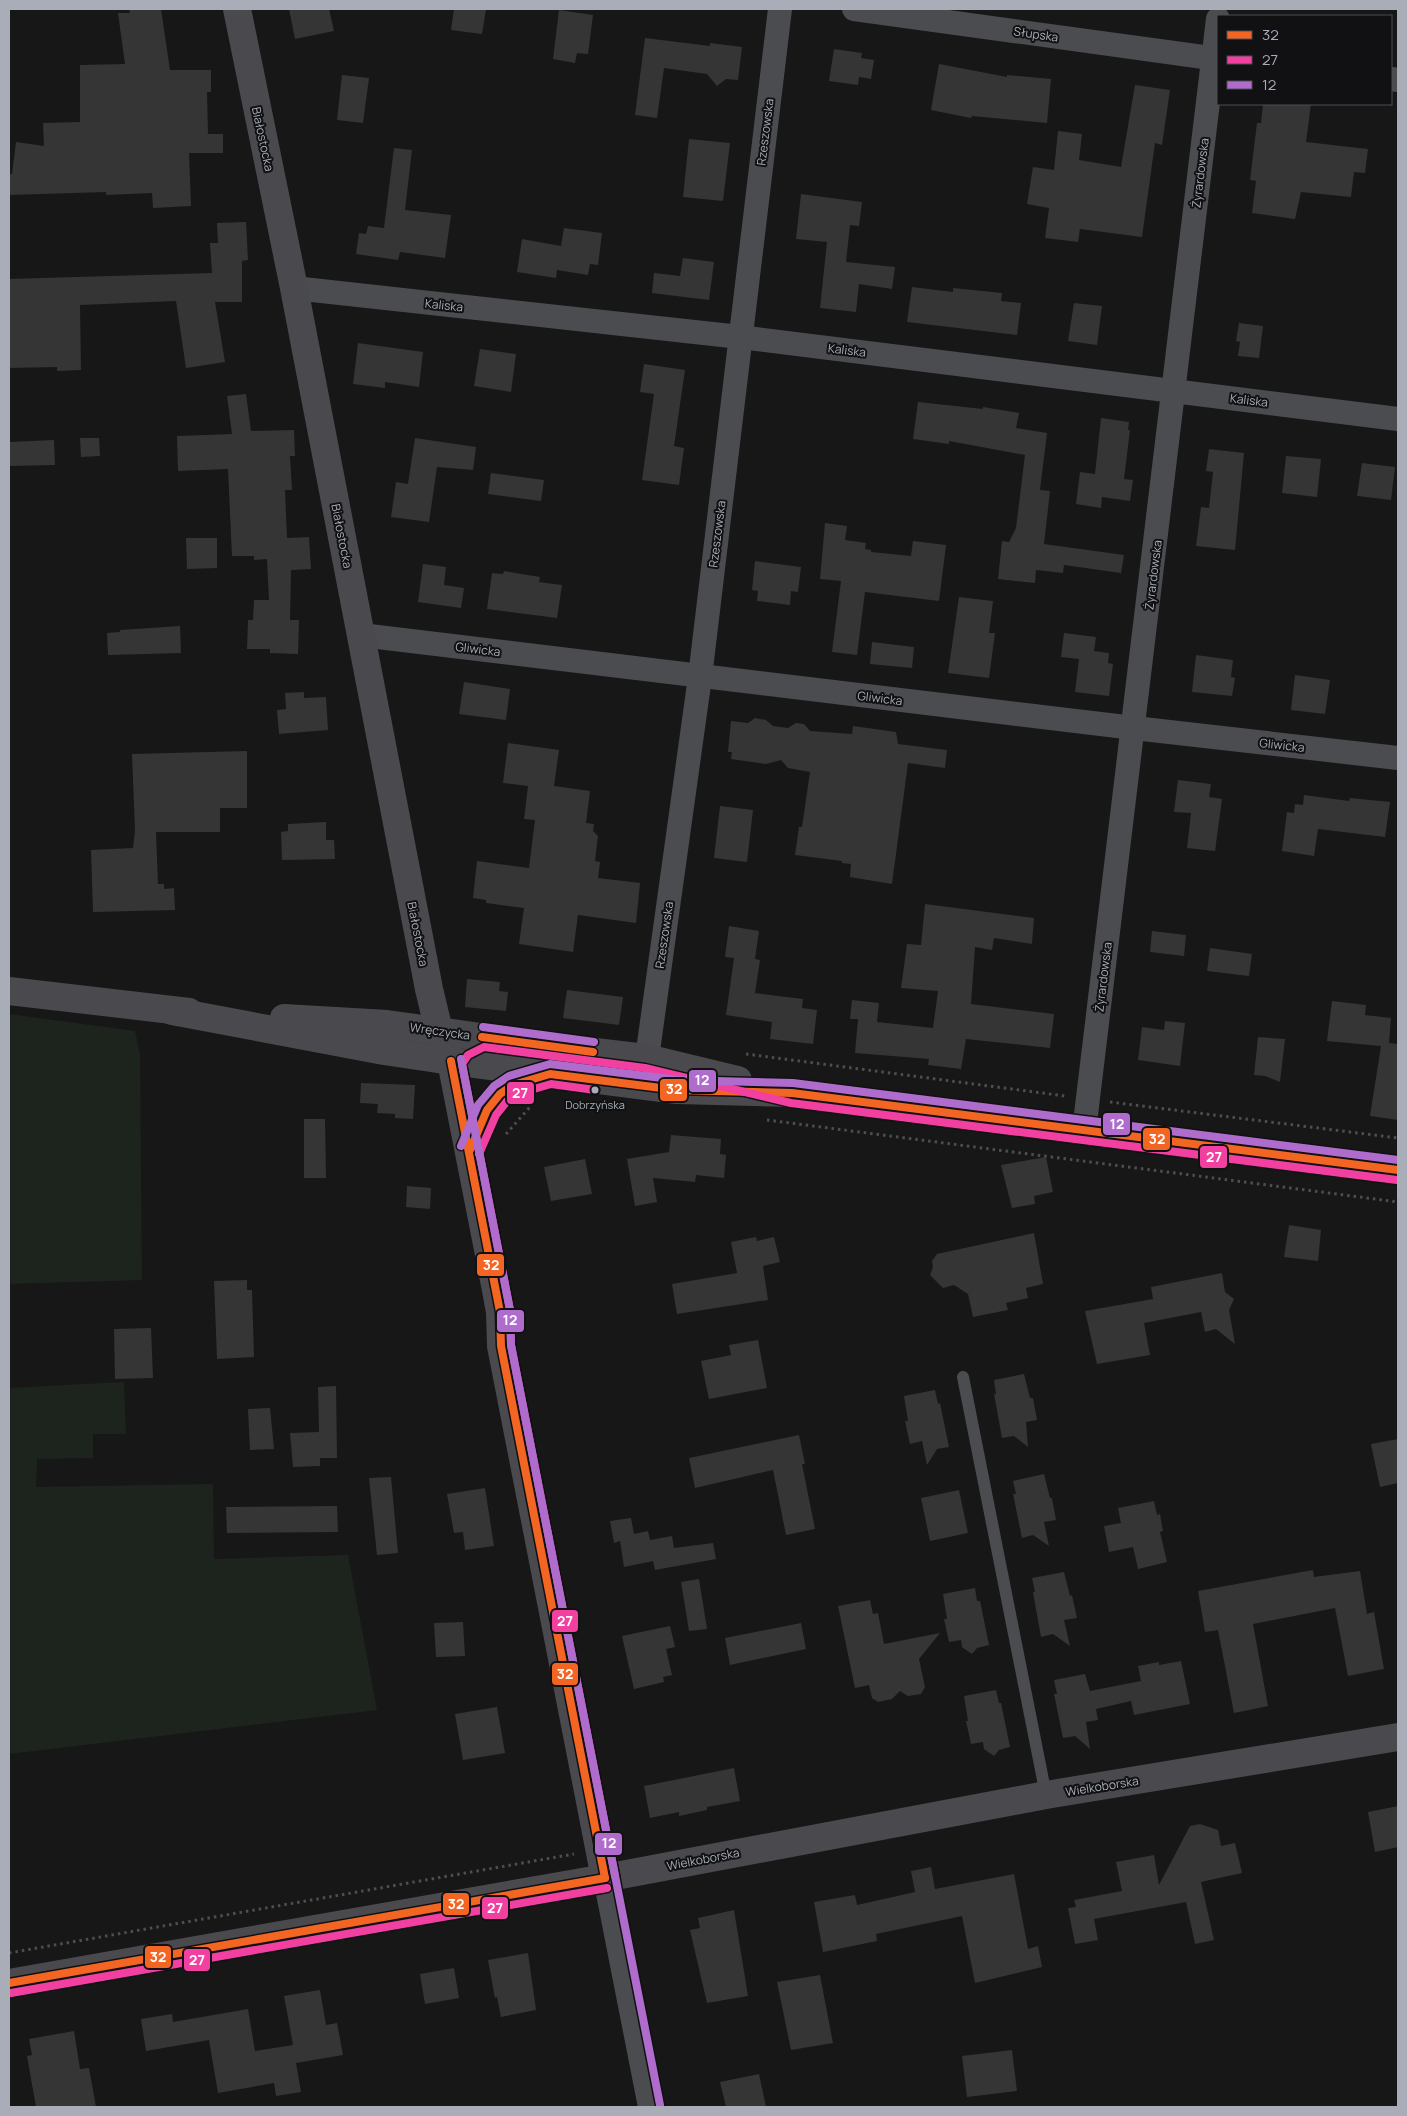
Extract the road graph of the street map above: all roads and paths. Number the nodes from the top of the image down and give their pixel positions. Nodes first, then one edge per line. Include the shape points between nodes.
1 (237, 9) edge
2 (780, 9) edge
3 (854, 9) edge
4 (1217, 38) edge
5 (1216, 59) edge
6 (294, 288) junction
7 (740, 337) junction
8 (1175, 390) junction
9 (1398, 419) edge
10 (361, 634) junction
11 (700, 676) junction
12 (1134, 728) junction
13 (1398, 758) edge
14 (9, 991) edge
15 (172, 1011) junction
16 (439, 1031) junction
17 (482, 1037) junction
18 (743, 1054) dead end
19 (648, 1058) junction
20 (452, 1062) junction
21 (550, 1074) junction
22 (792, 1093) junction
23 (1066, 1096) dead end
24 (1104, 1101) dead end
25 (759, 1119) dead end
26 (1084, 1131) junction
27 (1398, 1138) edge
28 (470, 1150) junction
29 (1398, 1170) edge
30 (1398, 1202) edge
31 (963, 1377) dead end
32 (1398, 1737) edge
33 (1046, 1795) junction
34 (578, 1848) dead end
35 (605, 1878) junction
36 (9, 1953) edge
37 (9, 1983) edge
38 (650, 2107) edge

1 - 6 street, Białostocka
2 - 7 street, Rzeszowska
3 - 5 street, Słupska
4 - 5 street, Żyrardowska
5 - 8 street, Żyrardowska
6 - 7 street, Kaliska
6 - 10 street, Białostocka
7 - 8 street, Kaliska
7 - 11 street, Rzeszowska
8 - 9 street, Kaliska
8 - 12 street, Żyrardowska
10 - 11 street, Gliwicka
10 - 16 street, Białostocka
11 - 12 street, Gliwicka
11 - 19 street, Rzeszowska
12 - 13 street, Gliwicka
12 - 26 street, Żyrardowska
14 - 15 street, Wręczycka
15 - 16 street, Wręczycka via 387,1024
15 - 20 street, Wręczycka
16 - 17 street, Wręczycka
16 - 20 street, Białostocka
17 - 19 street, Wręczycka
17 - 20 street via 462,1048
18 - 23 path
19 - 22 street, Wręczycka
20 - 21 street, Wręczycka
20 - 28 street
21 - 22 street, Wręczycka via 677,1090
21 - 28 street via 513,1085 500,1094 487,1110
22 - 26 street, Wręczycka
24 - 27 path
25 - 30 path
26 - 29 street, Wręczycka
28 - 35 street via 500,1312 501,1346
31 - 33 lane
32 - 33 street, Wielkoborska
33 - 35 street, Wielkoborska
34 - 36 path via 574,1854
35 - 37 street, Wielkoborska
35 - 38 street

